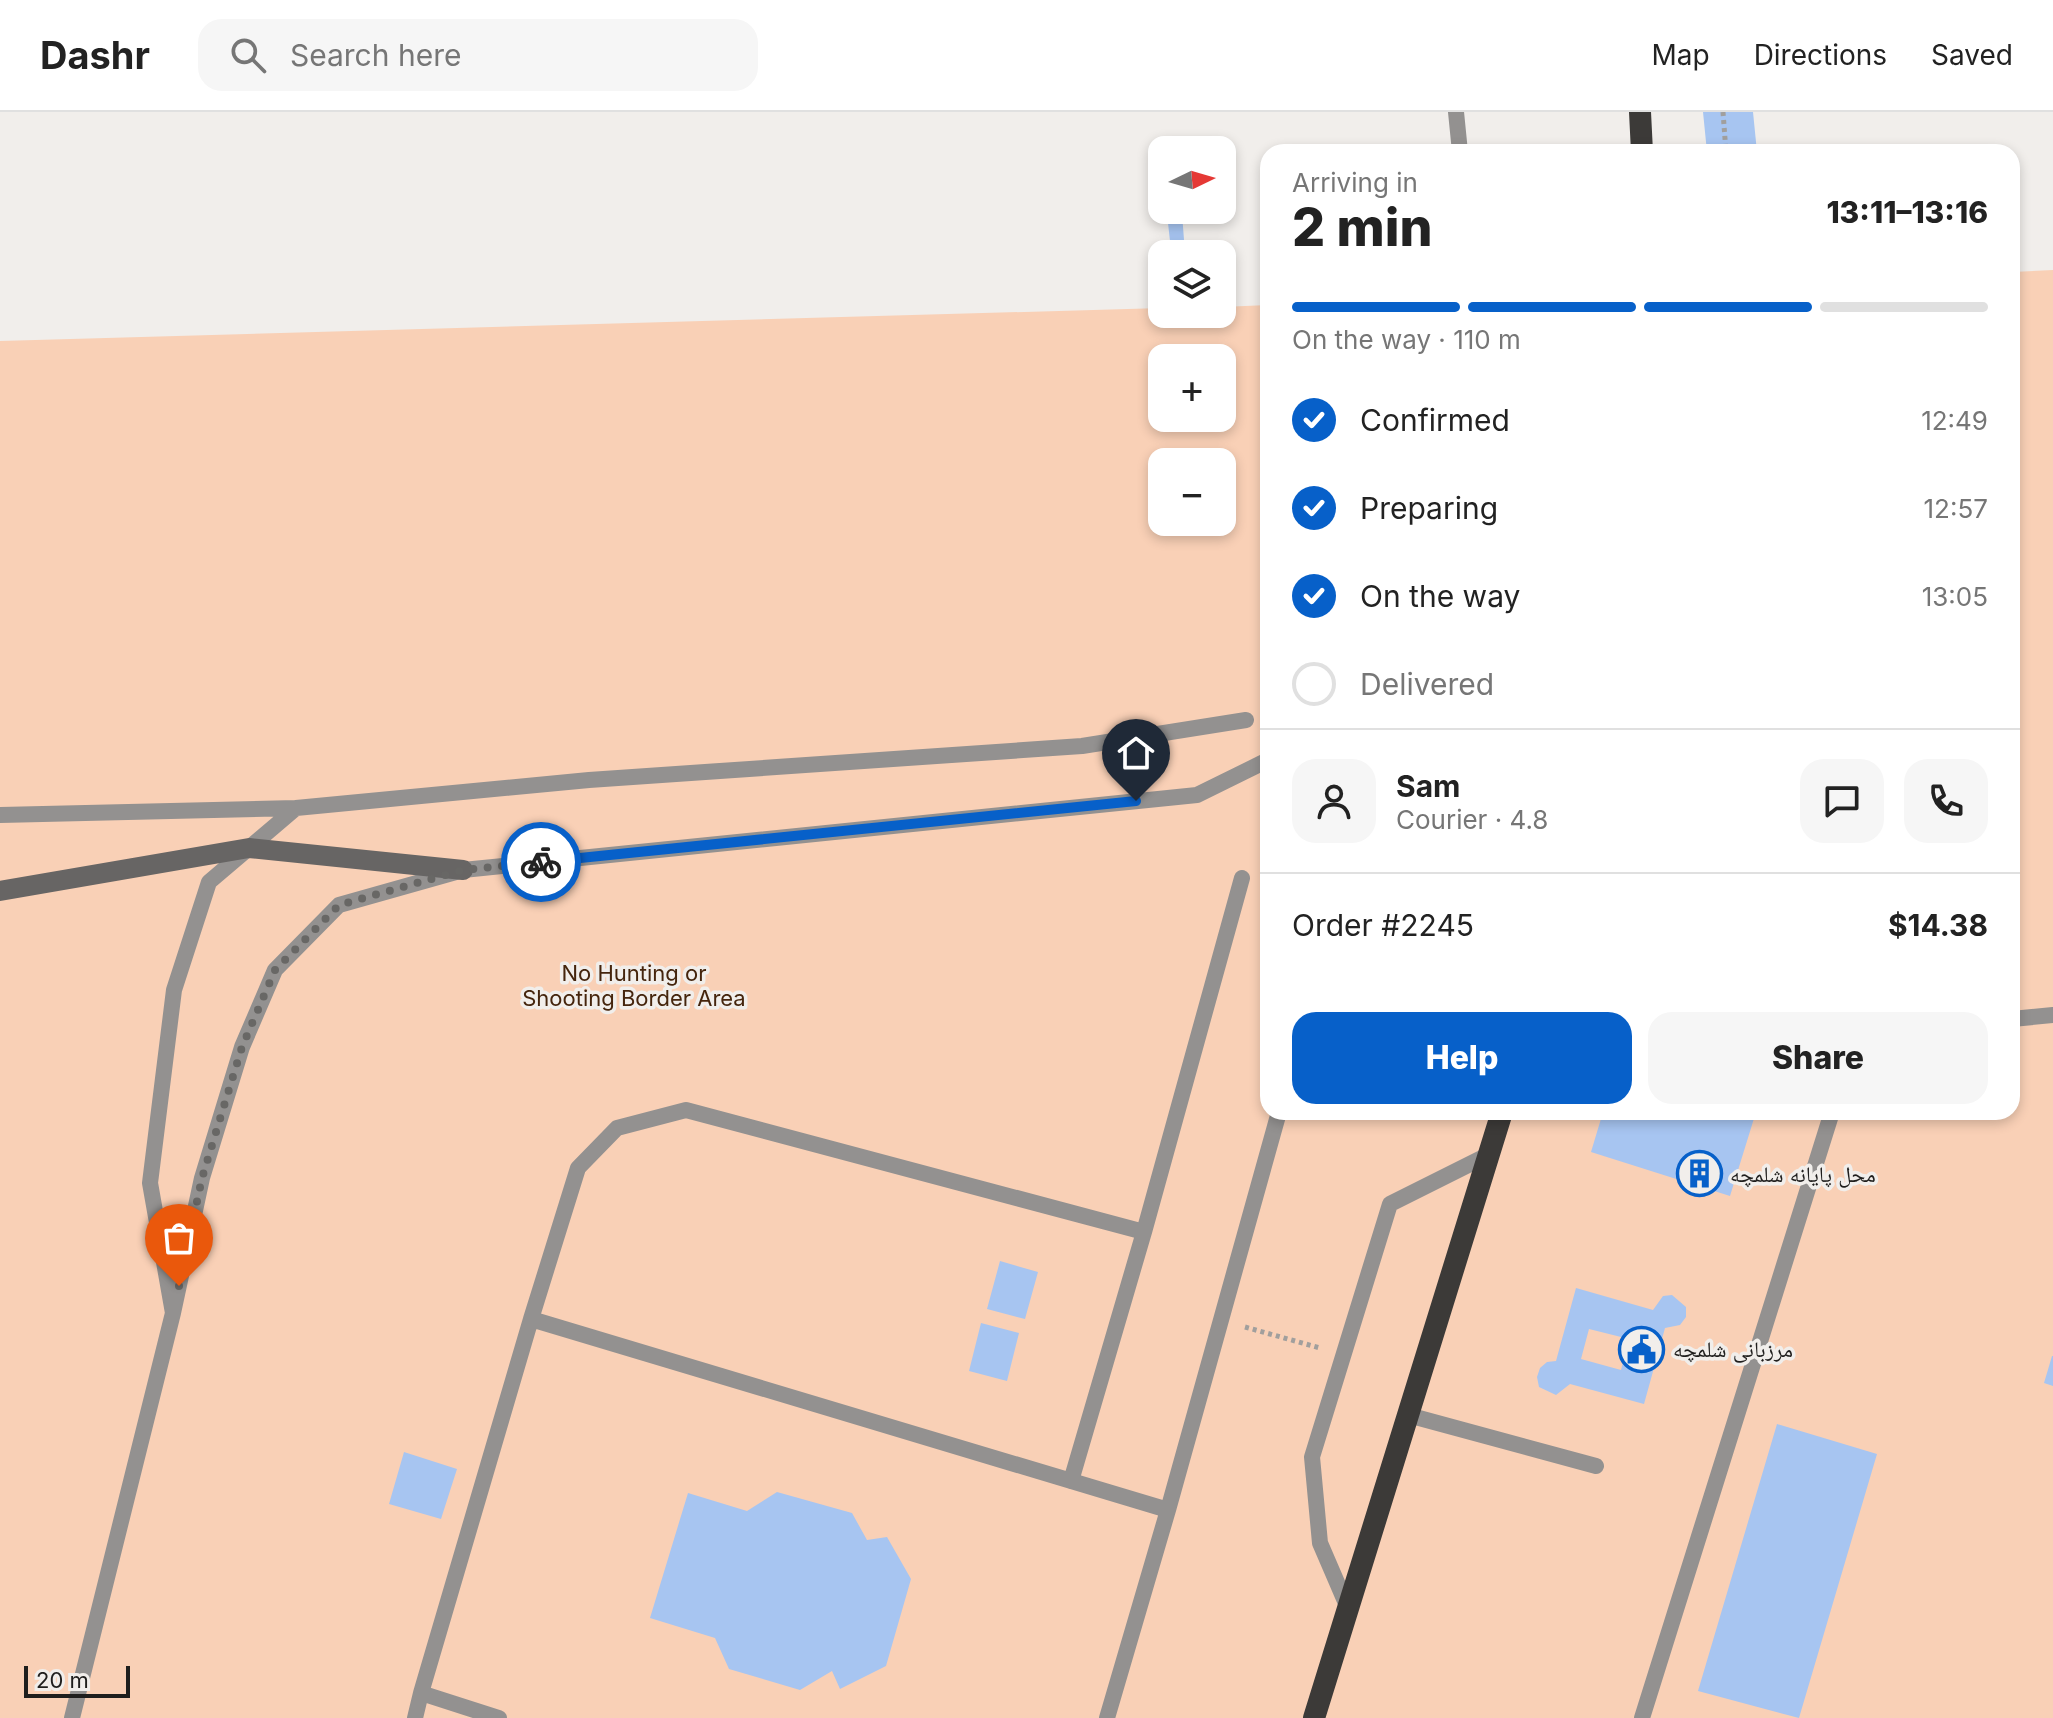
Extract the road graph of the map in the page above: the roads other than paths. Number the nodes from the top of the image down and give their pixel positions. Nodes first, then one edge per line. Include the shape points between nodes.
1 (1456, 112) edge
2 (1640, 112) edge
3 (1459, 144) edge
4 (1642, 144) edge
5 (1246, 720) dead end
6 (1260, 764) edge
7 (296, 808) junction
8 (0, 815) edge
9 (249, 848) junction
10 (463, 870) junction
11 (1242, 878) dead end
12 (0, 891) edge
13 (2053, 1015) edge
14 (2020, 1018) edge
15 (1277, 1120) edge
16 (1499, 1120) edge
17 (1829, 1120) edge
18 (1488, 1155) junction
19 (1144, 1232) junction
20 (173, 1313) junction
21 (531, 1319) junction
22 (1408, 1415) junction
23 (1596, 1466) dead end
24 (1071, 1481) junction
25 (1168, 1510) junction
26 (1348, 1608) junction
27 (421, 1693) junction
28 (72, 1718) edge
29 (415, 1718) edge
30 (499, 1718) edge
31 (1107, 1718) edge
32 (1314, 1718) edge
33 (1642, 1718) edge

1 - 3 lane
2 - 4 highway
5 - 7 lane via 1082,746 589,780
6 - 10 lane via 1197,795
7 - 8 lane
7 - 9 lane
9 - 10 main road
9 - 12 main road
9 - 20 lane via 209,882 174,990 150,1183
10 - 20 lane via 339,905 275,970 242,1047 202,1178
11 - 19 lane
13 - 14 lane
15 - 25 lane
16 - 18 highway
17 - 33 lane
18 - 22 highway
18 - 26 lane via 1390,1204 1343,1355 1312,1457 1320,1543
19 - 21 lane via 686,1110 617,1128 578,1168
19 - 24 lane
20 - 28 lane
21 - 24 lane
21 - 27 lane
22 - 23 lane
22 - 26 highway
24 - 25 lane
25 - 31 lane
26 - 32 highway
27 - 29 lane
27 - 30 lane

